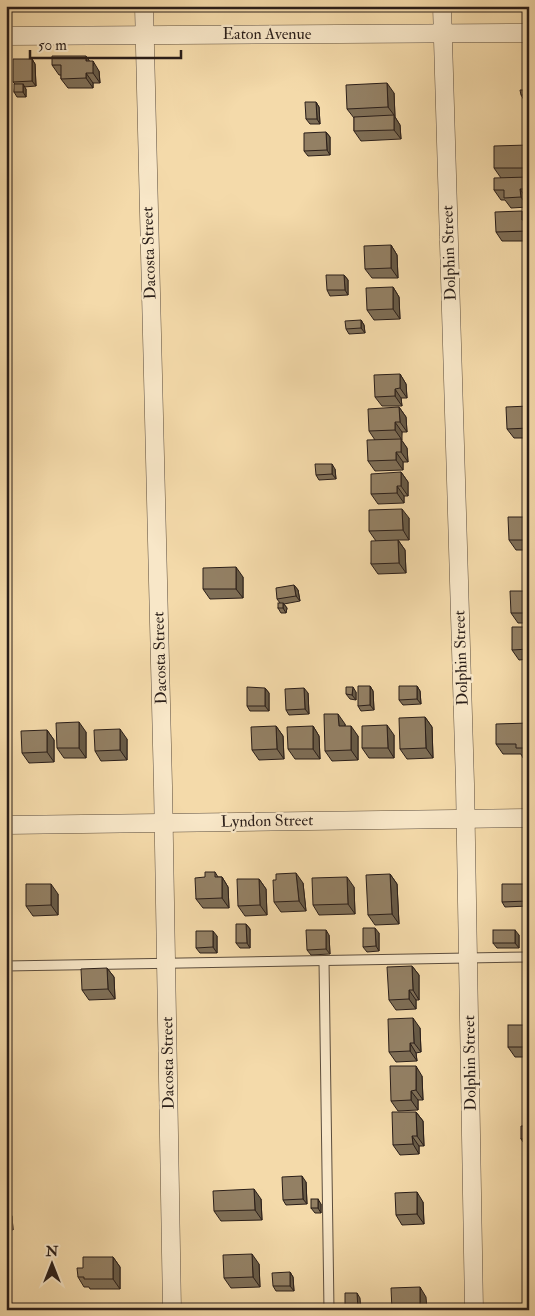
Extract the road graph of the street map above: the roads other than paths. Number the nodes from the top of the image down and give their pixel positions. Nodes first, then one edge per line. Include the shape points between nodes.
1 (144, 6) edge
2 (442, 6) edge
3 (529, 32) edge
4 (442, 33) junction
5 (6, 36) edge
6 (144, 36) junction
7 (529, 818) edge
8 (465, 819) junction
9 (164, 822) junction
10 (6, 825) edge
11 (529, 957) edge
12 (468, 958) junction
13 (324, 961) junction
14 (167, 963) junction
15 (6, 966) edge
16 (172, 1310) edge
17 (329, 1310) edge
18 (474, 1310) edge

1 - 6 street, Dacosta Street
2 - 4 street, Dolphin Street
3 - 4 street, Eaton Avenue
4 - 6 street, Eaton Avenue
4 - 8 street, Dolphin Street
5 - 6 street, Eaton Avenue
6 - 9 street, Dacosta Street
7 - 8 street, Lyndon Street
8 - 9 street, Lyndon Street
8 - 12 street, Dolphin Street
9 - 10 street, Lyndon Street
9 - 14 street, Dacosta Street
11 - 12 lane
12 - 13 lane
12 - 18 street, Dolphin Street
13 - 14 lane
13 - 17 lane
14 - 15 lane
14 - 16 street, Dacosta Street

